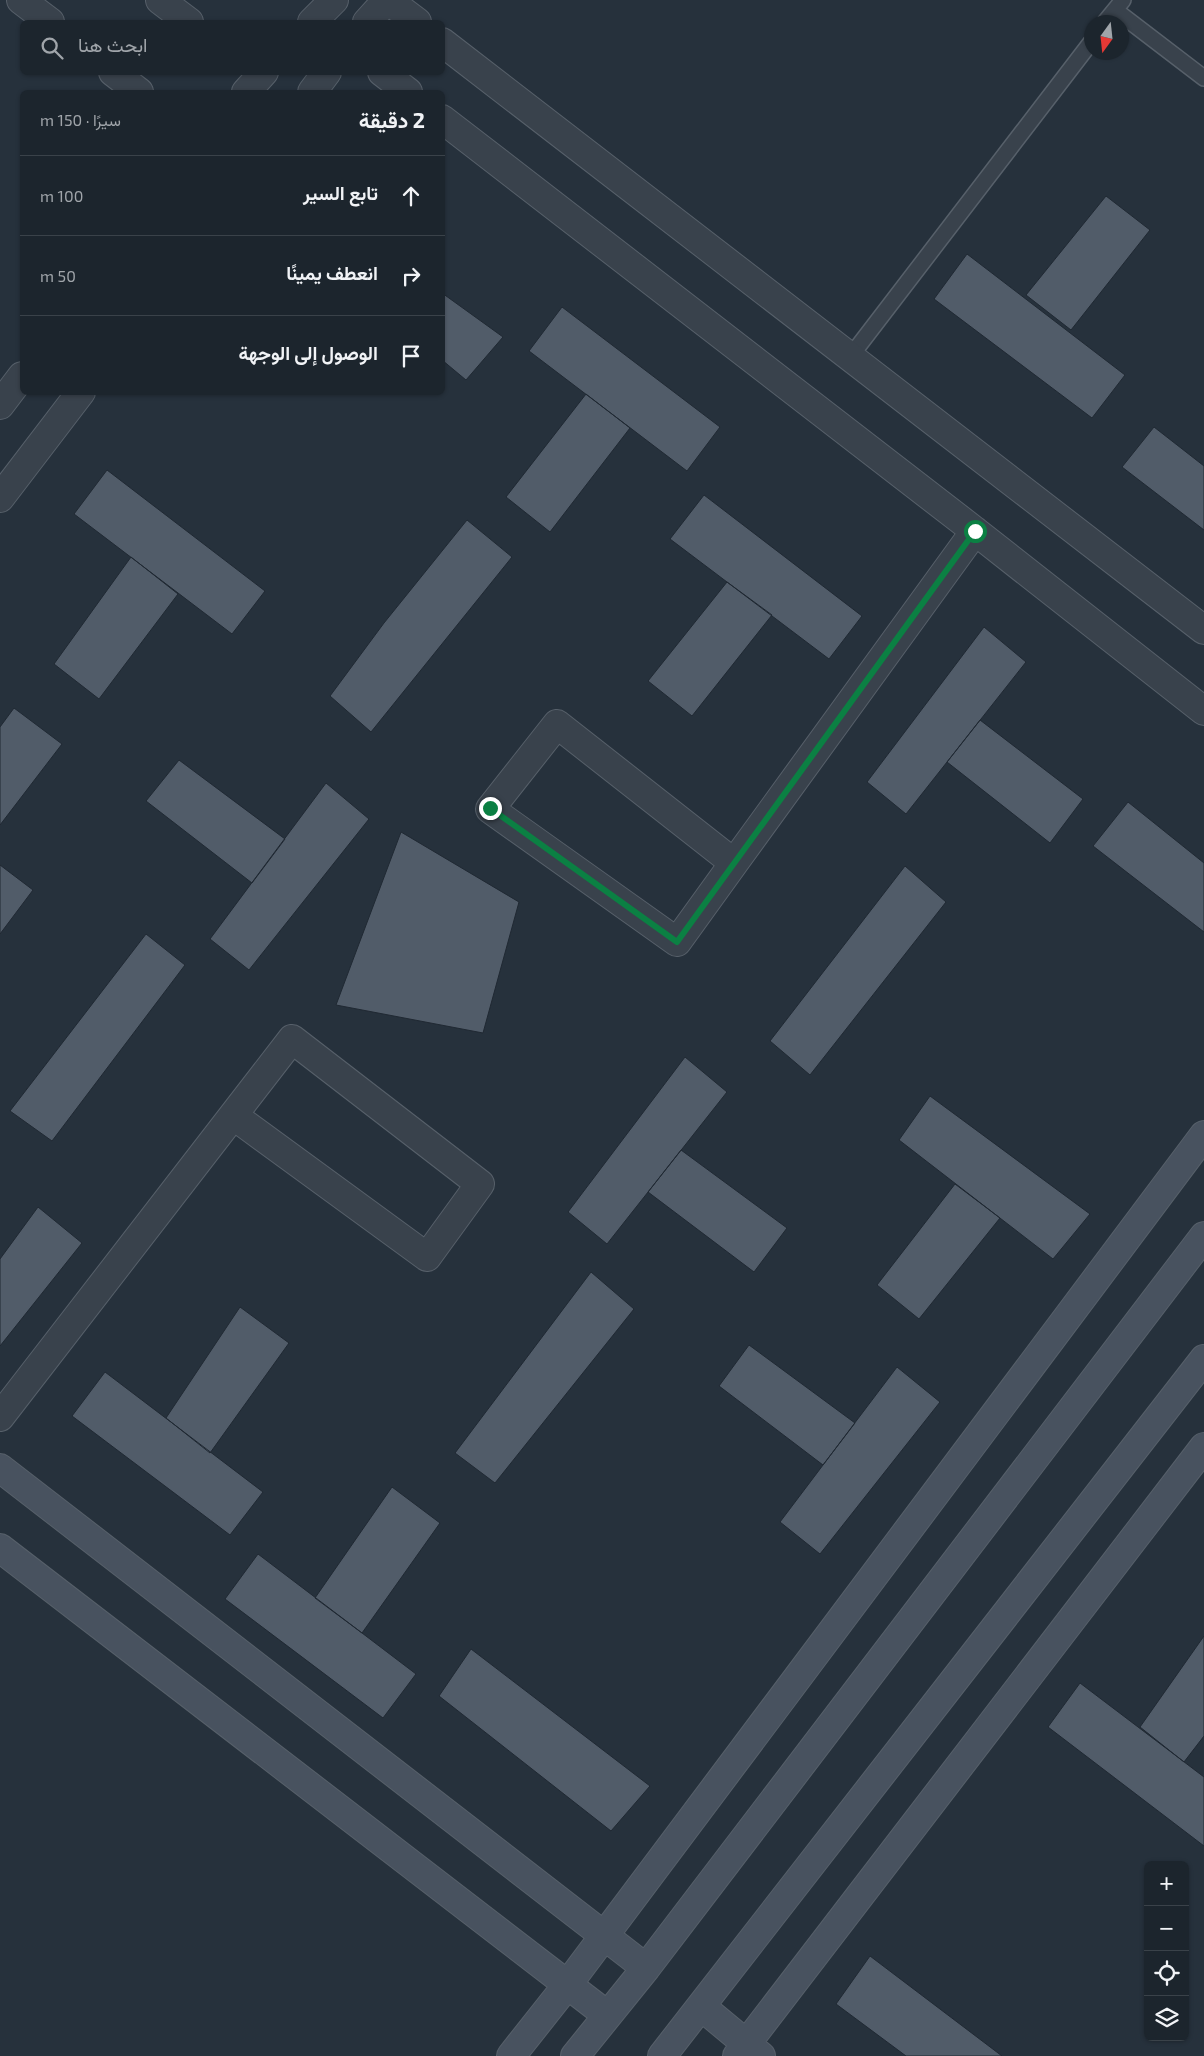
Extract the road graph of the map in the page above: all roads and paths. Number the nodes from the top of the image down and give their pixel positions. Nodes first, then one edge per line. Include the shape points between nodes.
1 (21, 0) edge
2 (160, 0) edge
3 (334, 0) edge
4 (387, 0) edge
5 (1119, 5) edge
6 (1111, 15) edge
7 (47, 20) edge
8 (186, 20) edge
9 (314, 20) edge
10 (369, 20) edge
11 (414, 20) edge
12 (445, 44) edge
13 (1084, 51) edge
14 (117, 75) edge
15 (325, 75) edge
16 (386, 75) edge
17 (1204, 78) edge
18 (136, 90) edge
19 (314, 90) edge
20 (405, 90) edge
21 (445, 121) edge
22 (850, 357) junction
23 (20, 379) edge
24 (79, 395) edge
25 (0, 405) edge
26 (0, 498) edge
27 (975, 531) junction
28 (1204, 630) edge
29 (1204, 711) edge
30 (734, 863) junction
31 (234, 1116) junction
32 (1204, 1135) edge
33 (1204, 1236) edge
34 (1204, 1359) edge
35 (0, 1417) edge
36 (1204, 1447) edge
37 (0, 1468) edge
38 (0, 1548) edge
39 (603, 1935) junction
40 (646, 1968) junction
41 (568, 1984) junction
42 (702, 2007) junction
43 (607, 2015) junction
44 (748, 2052) edge
45 (511, 2056) edge
46 (575, 2056) edge
47 (663, 2056) edge

1 - 7 street
2 - 8 street
3 - 9 street
4 - 10 street
4 - 11 street
5 - 6 lane
5 - 17 lane
12 - 22 street
13 - 22 lane
14 - 18 street
15 - 19 street
16 - 20 street
21 - 27 street
22 - 28 street
23 - 25 street
24 - 26 street
27 - 29 street
27 - 30 street
30 - 30 street via 557,724 490,808 677,942
31 - 31 street via 427,1257 480,1184 292,1039
31 - 35 street
32 - 39 main road
33 - 40 main road
34 - 42 main road
36 - 44 main road
37 - 39 main road
38 - 41 main road
39 - 40 main road
39 - 41 main road
40 - 43 main road
41 - 43 main road
41 - 45 main road
42 - 44 main road
42 - 47 main road
43 - 46 main road

